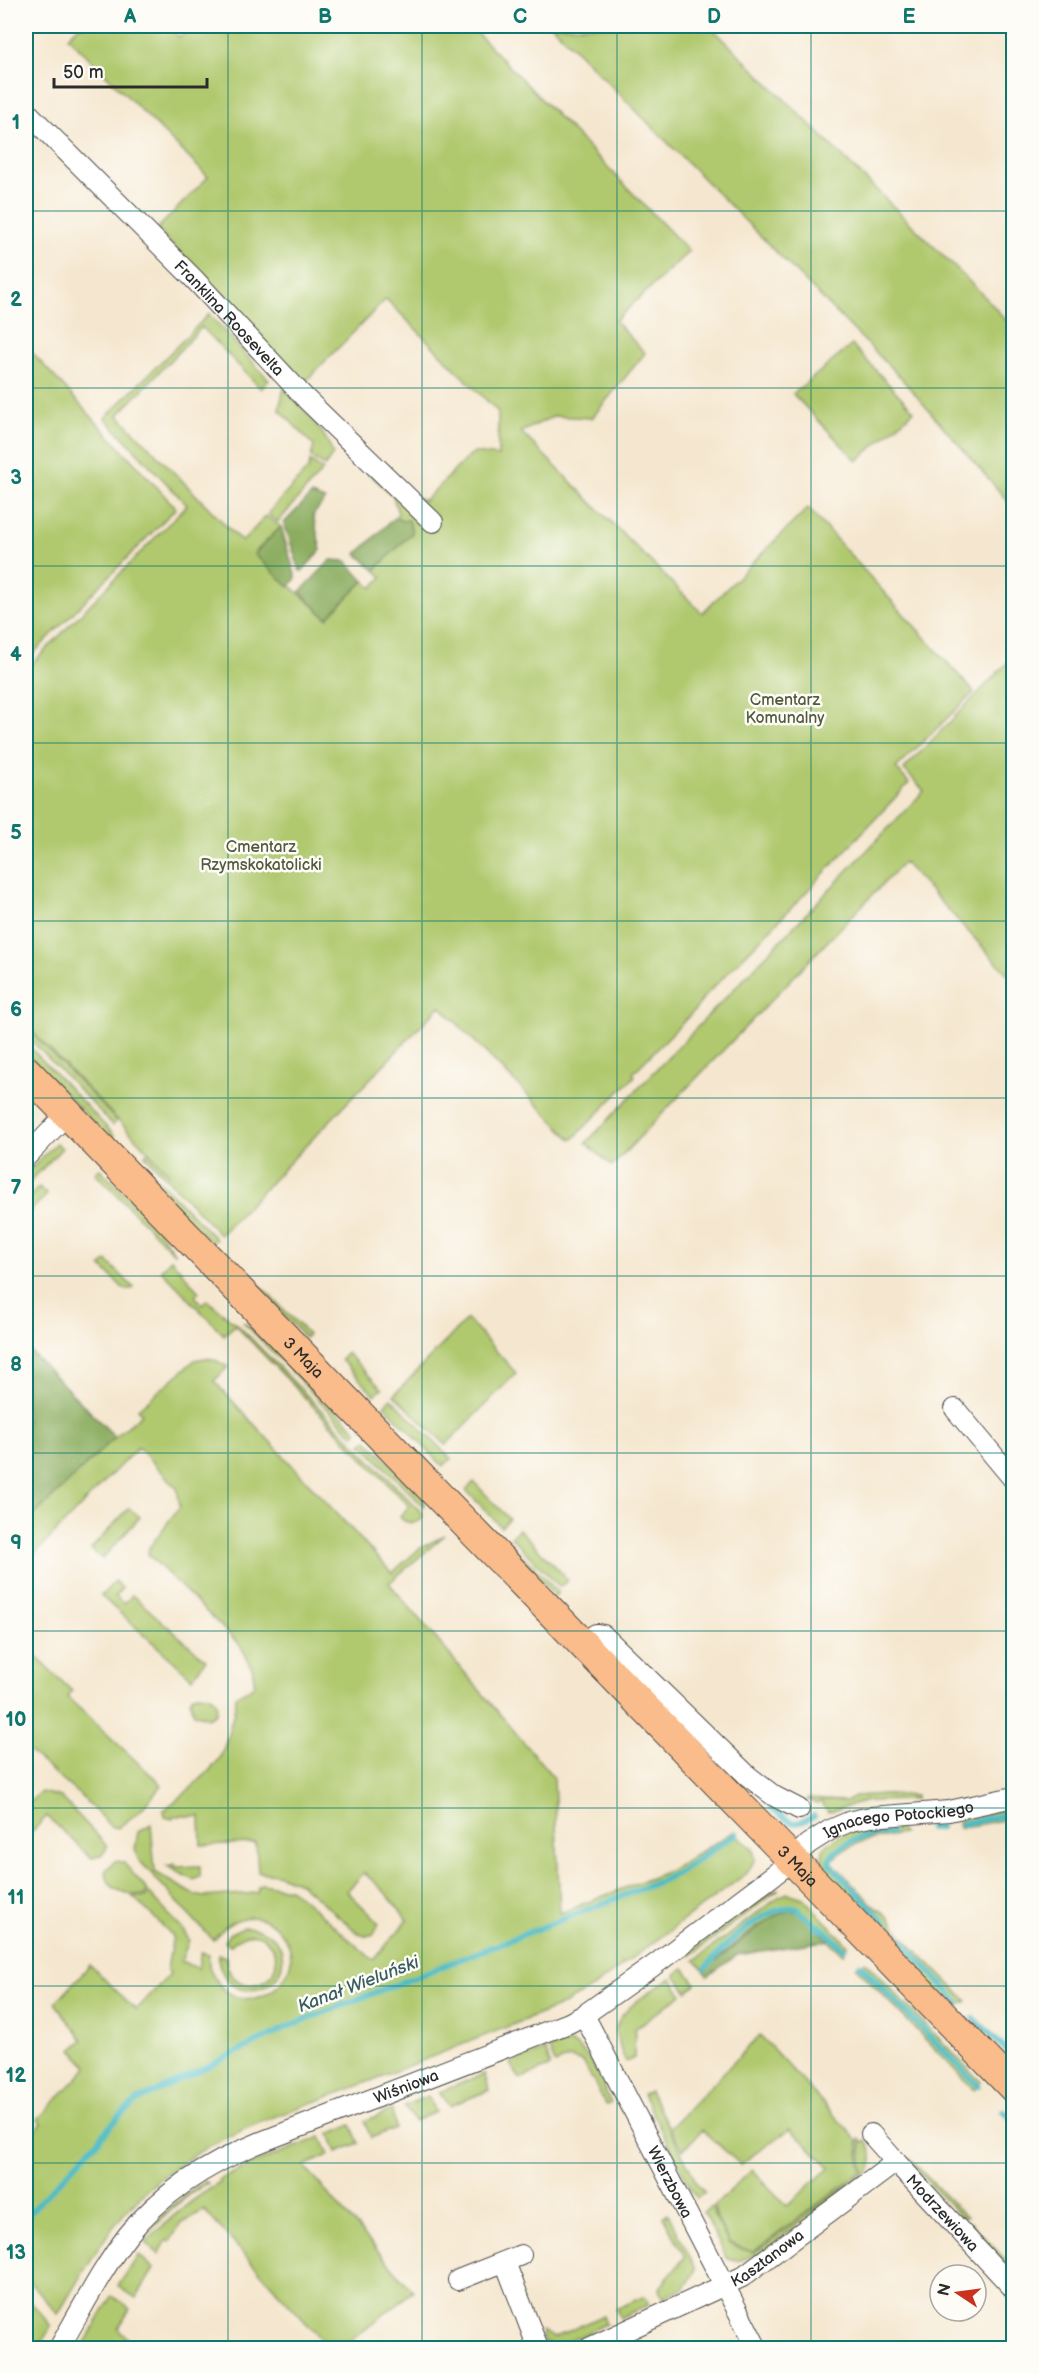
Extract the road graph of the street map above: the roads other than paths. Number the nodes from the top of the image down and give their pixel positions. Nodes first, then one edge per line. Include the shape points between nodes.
1 (26, 111) edge
2 (433, 522) dead end
3 (26, 1071) edge
4 (68, 1114) junction
5 (26, 1157) edge
6 (955, 1409) dead end
7 (1014, 1480) edge
8 (582, 1644) junction
9 (1014, 1797) edge
10 (799, 1809) dead end
11 (791, 1859) junction
12 (584, 2015) junction
13 (1014, 2088) edge
14 (871, 2134) dead end
15 (896, 2162) junction
16 (458, 2280) dead end
17 (724, 2286) junction
18 (1014, 2289) edge
19 (58, 2349) edge
20 (538, 2349) edge
21 (589, 2349) edge
22 (757, 2349) edge

1 - 2 street, Franklina Roosevelta via 195,280 306,399
3 - 4 main road, 3 Maja
4 - 5 street
4 - 8 main road, 3 Maja
6 - 7 street
8 - 10 street via 596,1634 603,1635 748,1776 765,1791
8 - 11 main road, 3 Maja
9 - 11 street, Ignacego Potockiego via 949,1811 851,1821 824,1834
11 - 12 street, Wiśniowa
11 - 13 main road, 3 Maja
12 - 17 street, Wierzbowa
12 - 19 street, Wiśniowa via 234,2152 187,2179 127,2236
14 - 15 street
15 - 17 street, Kasztanowa via 753,2269
15 - 18 street, Modrzewiowa
16 - 20 street via 513,2258
17 - 21 street, Kasztanowa
17 - 22 street, Wierzbowa

